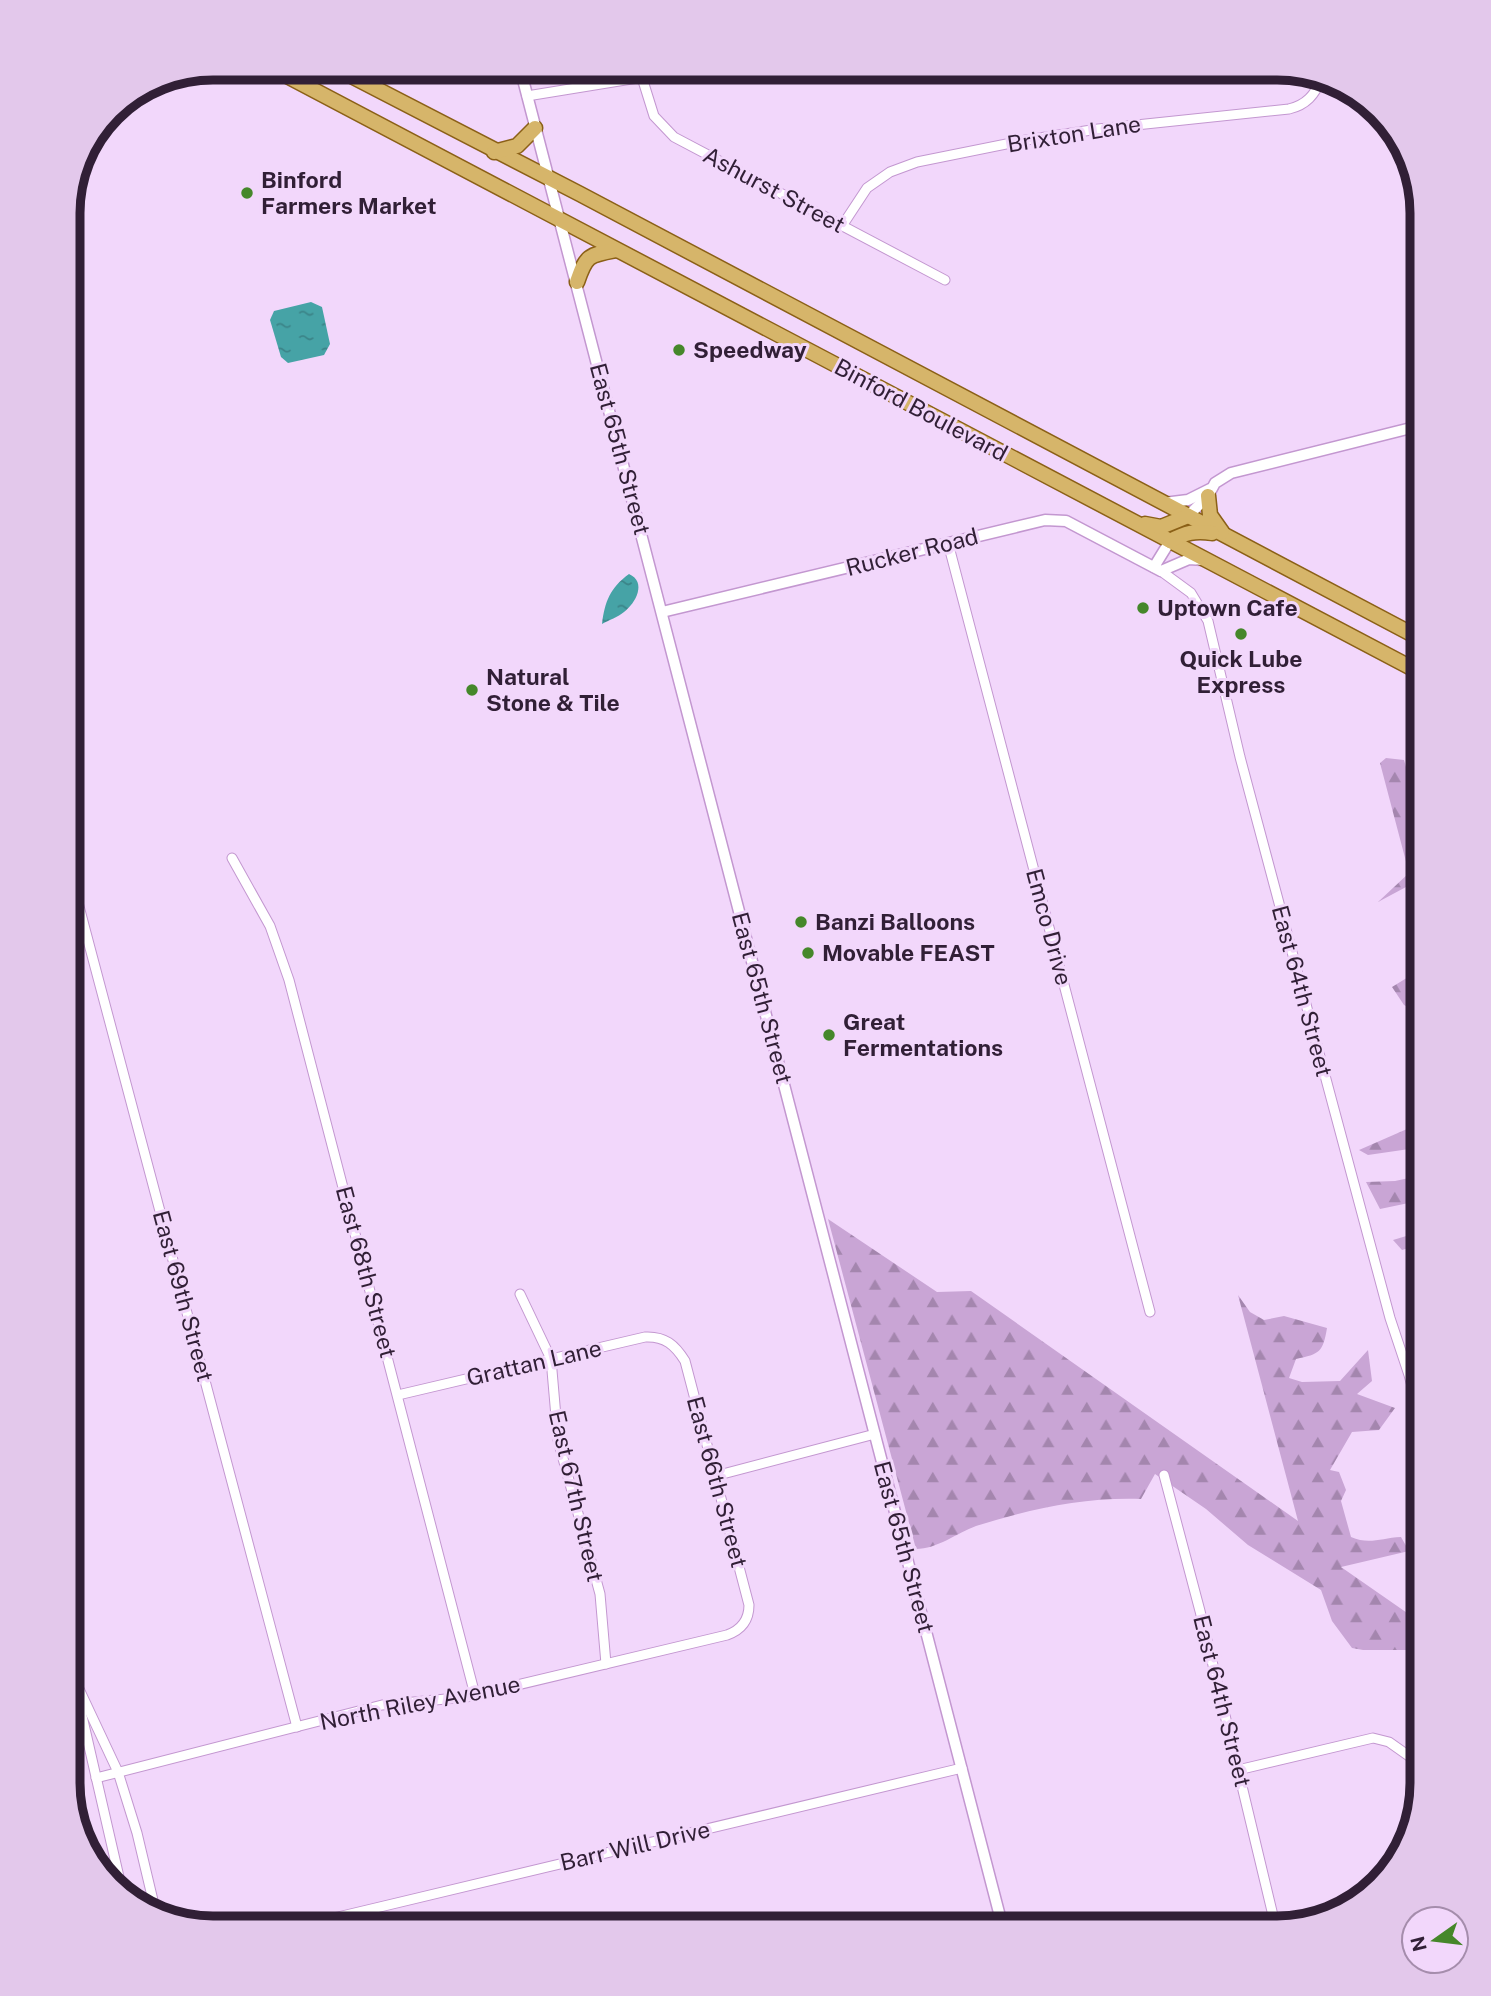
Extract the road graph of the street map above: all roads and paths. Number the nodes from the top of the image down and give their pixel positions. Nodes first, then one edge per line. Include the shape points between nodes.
1 (297, 81) edge
2 (361, 81) edge
3 (523, 81) edge
4 (628, 81) edge
5 (642, 81) edge
6 (1318, 87) edge
7 (527, 96) junction
8 (536, 128) junction
9 (495, 152) junction
10 (549, 180) junction
11 (561, 220) junction
12 (842, 226) junction
13 (616, 250) junction
14 (945, 280) dead end
15 (577, 282) junction
16 (1410, 428) edge
17 (1209, 492) junction
18 (1164, 503) junction
19 (1188, 516) junction
20 (1137, 523) junction
21 (1225, 536) junction
22 (1170, 541) junction
23 (948, 543) junction
24 (1206, 560) junction
25 (1157, 569) junction
26 (662, 612) junction
27 (1410, 633) edge
28 (1410, 667) edge
29 (232, 858) dead end
30 (81, 912) edge
31 (520, 1294) dead end
32 (1150, 1312) dead end
33 (670, 1342) joint
34 (551, 1359) junction
35 (1410, 1379) edge
36 (398, 1395) junction
37 (875, 1434) junction
38 (1164, 1475) dead end
39 (715, 1476) junction
40 (743, 1625) joint
41 (606, 1664) junction
42 (80, 1691) edge
43 (475, 1695) junction
44 (80, 1709) edge
45 (297, 1727) junction
46 (1410, 1757) edge
47 (962, 1768) junction
48 (1238, 1770) junction
49 (118, 1772) junction
50 (96, 1778) junction
51 (118, 1874) edge
52 (153, 1901) edge
53 (342, 1916) edge
54 (1000, 1916) edge
55 (1273, 1916) edge

1 - 11 main road, Binford Boulevard
2 - 9 main road, Binford Boulevard
3 - 7 street, East 65th Street
4 - 7 street
5 - 12 street, Ashurst Street via 654,116 674,137
6 - 12 street, Brixton Lane via 1308,100 1289,109 1107,127 910,164 867,188
7 - 8 street, East 65th Street
8 - 9 main road via 517,146
8 - 10 street, East 65th Street
9 - 10 main road, Binford Boulevard
10 - 11 street, East 65th Street
10 - 18 main road, Binford Boulevard
11 - 13 main road, Binford Boulevard
11 - 15 street, East 65th Street
12 - 14 street, Ashurst Street
13 - 15 main road via 588,257
13 - 20 main road, Binford Boulevard
15 - 26 street, East 65th Street
16 - 17 street via 1237,471 1220,479
17 - 18 street
17 - 19 street
17 - 21 main road via 1210,514
18 - 19 main road, Binford Boulevard
19 - 20 main road via 1161,527
19 - 21 main road, Binford Boulevard
20 - 22 main road, Binford Boulevard
21 - 22 main road via 1197,530
21 - 27 main road, Binford Boulevard
22 - 24 main road, Binford Boulevard
22 - 25 street
23 - 25 street, Rucker Road via 1057,519
23 - 26 street, Rucker Road
23 - 32 street, Emco Drive
24 - 25 street via 1189,559
24 - 28 main road, Binford Boulevard
25 - 35 street, East 64th Street via 1191,593 1208,621 1326,1081
26 - 37 street, East 65th Street
29 - 36 street, East 68th Street via 270,926 289,980
30 - 45 street, East 69th Street
31 - 34 street, East 67th Street
33 - 34 street, Grattan Lane via 645,1337
33 - 39 street, East 66th Street via 685,1361
34 - 36 street, Grattan Lane
34 - 41 street, East 67th Street via 558,1440 600,1594
36 - 43 street, East 68th Street
37 - 39 street
37 - 47 street, East 65th Street
38 - 48 street, East 64th Street
39 - 40 street, East 66th Street via 749,1605
40 - 41 street, North Riley Avenue via 727,1635
41 - 43 street, North Riley Avenue
42 - 49 street
43 - 45 street, North Riley Avenue via 382,1705
44 - 50 street
45 - 49 street, North Riley Avenue
46 - 48 street via 1374,1738
47 - 53 street, Barr Will Drive
47 - 54 street, East 65th Street
48 - 55 street, East 64th Street
49 - 50 street, North Riley Avenue
49 - 52 street
50 - 51 street

